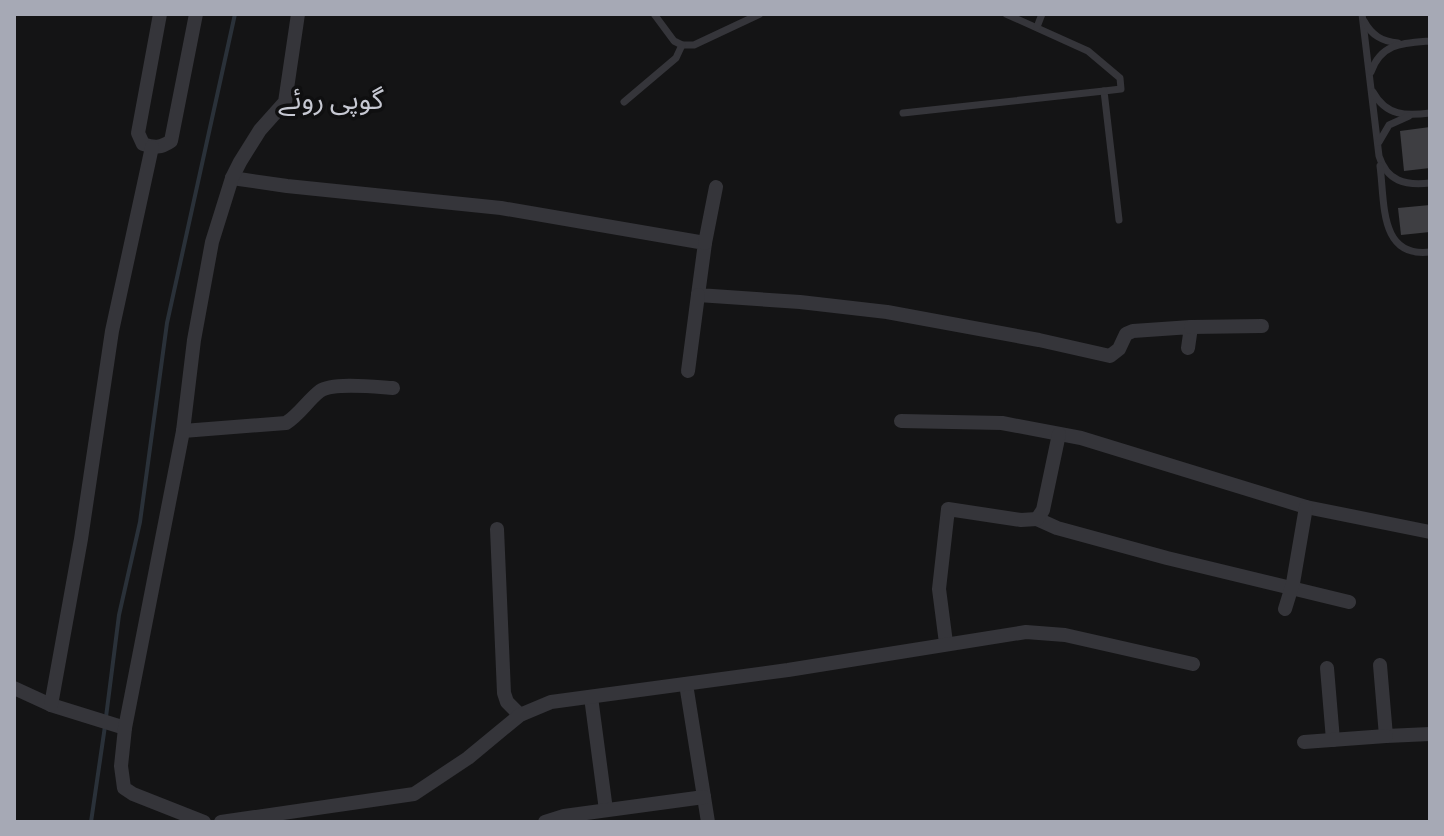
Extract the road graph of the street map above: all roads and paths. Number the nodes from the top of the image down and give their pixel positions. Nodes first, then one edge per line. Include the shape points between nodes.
1 (160, 14) edge
2 (196, 14) edge
3 (298, 14) edge
4 (654, 14) edge
5 (760, 14) edge
6 (1006, 14) edge
7 (1042, 14) edge
8 (1362, 14) edge
9 (1037, 27) junction
10 (1430, 41) edge
11 (1401, 43) junction
12 (682, 45) junction
13 (1371, 84) junction
14 (1104, 91) junction
15 (624, 102) dead end
16 (903, 113) dead end
17 (1430, 113) edge
18 (1409, 116) junction
19 (152, 147) junction
20 (1379, 156) junction
21 (232, 178) junction
22 (1430, 183) edge
23 (716, 187) dead end
24 (1119, 220) dead end
25 (705, 243) junction
26 (1430, 252) edge
27 (698, 295) junction
28 (1262, 326) dead end
29 (1191, 327) junction
30 (1188, 348) dead end
31 (688, 371) dead end
32 (393, 388) dead end
33 (901, 421) dead end
34 (183, 431) junction
35 (1059, 434) junction
36 (1306, 507) junction
37 (1037, 519) junction
38 (497, 529) dead end
39 (1430, 532) edge
40 (1292, 588) junction
41 (1349, 602) dead end
42 (1285, 609) dead end
43 (946, 643) junction
44 (1193, 664) dead end
45 (1380, 665) dead end
46 (1327, 668) dead end
47 (686, 684) junction
48 (14, 688) edge
49 (591, 697) junction
50 (51, 705) junction
51 (520, 715) junction
52 (115, 725) junction
53 (1430, 734) edge
54 (1386, 736) junction
55 (1333, 740) junction
56 (1304, 742) dead end
57 (704, 797) junction
58 (606, 810) junction
59 (325, 815) edge
60 (204, 822) edge
61 (221, 822) edge
62 (545, 822) edge
63 (708, 822) edge

1 - 19 street via 138,133 143,144
2 - 19 street via 171,141
3 - 21 street via 285,102 256,134
4 - 12 lane
5 - 12 lane via 694,45
6 - 9 lane
7 - 9 lane
8 - 11 lane via 1379,38
8 - 13 lane
9 - 14 lane via 1088,51 1120,78 1121,89
10 - 11 lane
11 - 13 lane via 1374,62
12 - 15 lane via 676,58
13 - 18 lane via 1388,110
13 - 20 lane
14 - 16 lane
14 - 24 lane
17 - 18 lane
18 - 20 lane via 1389,125
19 - 50 street via 112,331
20 - 22 lane via 1397,181
20 - 26 lane via 1391,237 1403,250
21 - 25 street via 501,208
21 - 34 street via 205,272
23 - 25 street
25 - 27 street
27 - 29 street via 887,312 1103,356 1115,354 1133,331
27 - 31 street
28 - 29 street
29 - 30 street
32 - 34 street via 329,387 282,424
33 - 35 street via 1002,423
34 - 52 street
35 - 36 street
35 - 37 street
36 - 39 street
36 - 40 street
37 - 40 street
37 - 43 street via 948,509 939,589
38 - 51 street via 504,693
40 - 41 street
40 - 42 street
43 - 44 street via 1046,632
43 - 47 street
45 - 54 street
46 - 55 street
47 - 49 street
47 - 57 street
48 - 50 street
49 - 51 street via 551,702
49 - 58 street
50 - 52 street
51 - 59 street via 414,794
52 - 60 street via 124,788
53 - 54 street
54 - 55 street
55 - 56 street
57 - 58 street
57 - 63 street
58 - 62 street
59 - 61 street

